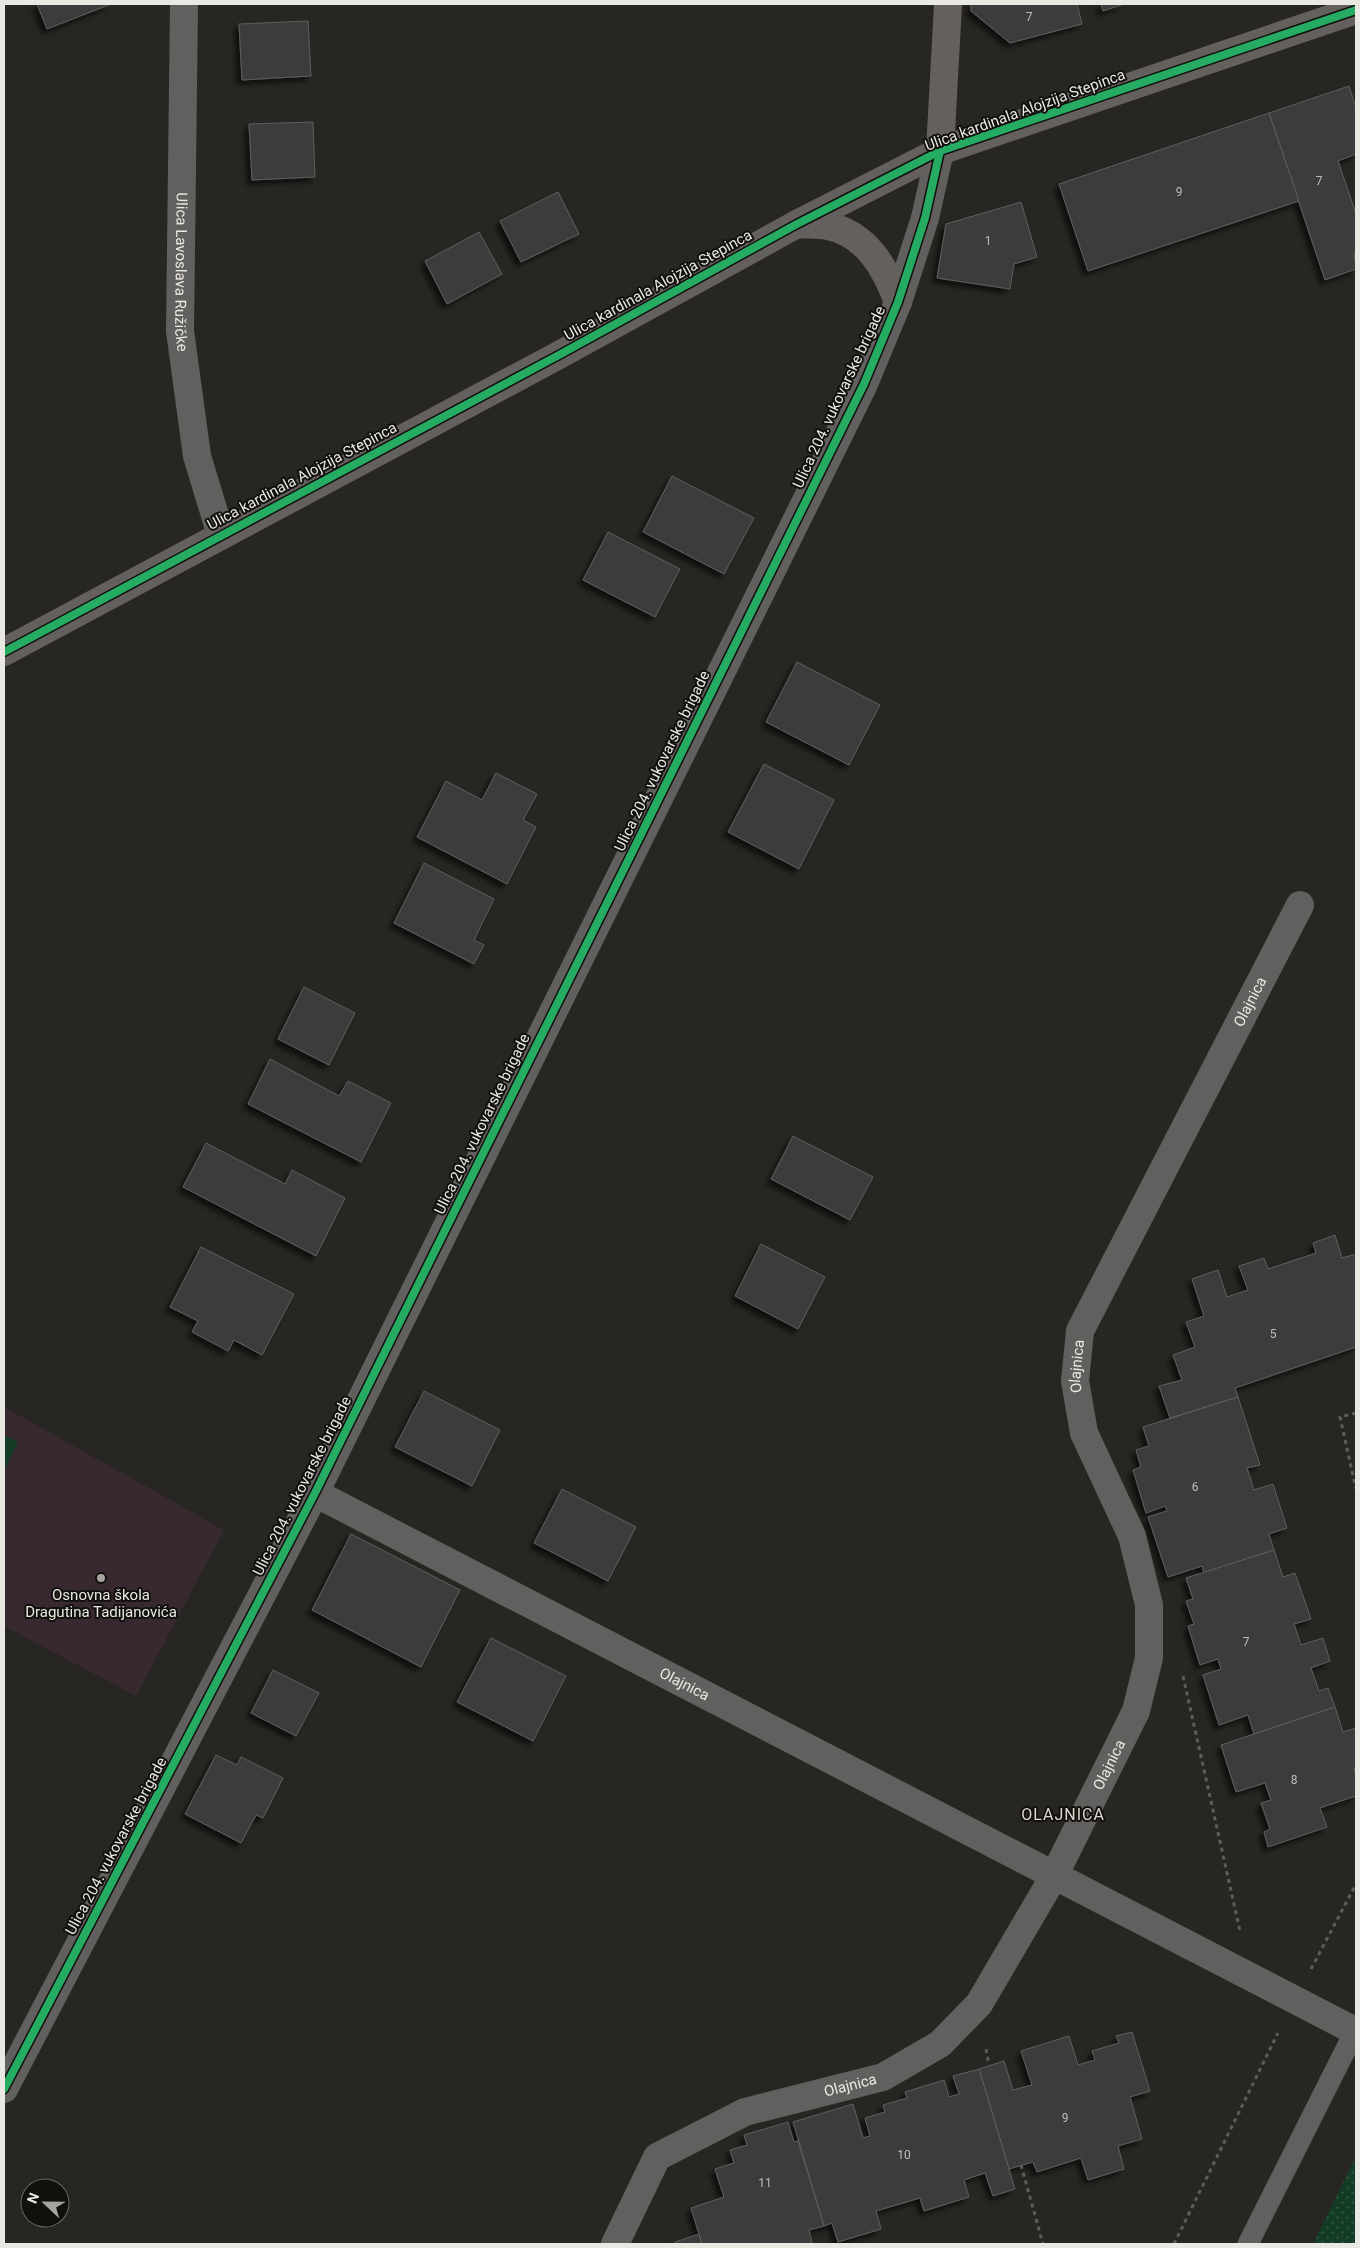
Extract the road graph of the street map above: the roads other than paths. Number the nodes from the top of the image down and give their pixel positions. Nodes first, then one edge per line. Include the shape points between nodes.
1 (184, 4) edge
2 (948, 4) edge
3 (1356, 10) edge
4 (940, 151) junction
5 (797, 224) junction
6 (898, 302) junction
7 (221, 534) junction
8 (4, 652) edge
9 (1300, 905) dead end
10 (315, 1493) junction
11 (1054, 1876) junction
12 (1356, 2030) edge
13 (4, 2089) edge
14 (615, 2244) edge
15 (1248, 2244) edge

1 - 7 street, Ulica Lavoslava Ružičke via 180,331 197,456
2 - 4 main road
3 - 4 main road, Ulica kardinala Alojzija Stepinca
4 - 5 main road, Ulica kardinala Alojzija Stepinca
4 - 6 street, Ulica 204. vukovarske brigade via 926,218
5 - 6 main road via 829,226 853,236 874,253 888,275
5 - 7 main road, Ulica kardinala Alojzija Stepinca via 559,355
6 - 10 street, Ulica 204. vukovarske brigade via 864,384
7 - 8 main road, Ulica kardinala Alojzija Stepinca
9 - 11 street, Olajnica via 1080,1332 1075,1381 1084,1433 1132,1536 1149,1605 1150,1658 1136,1711
10 - 11 street, Olajnica
10 - 13 street, Ulica 204. vukovarske brigade
11 - 12 street, Olajnica
11 - 14 street, Olajnica via 979,2004 940,2044 883,2077 745,2112 657,2157
12 - 15 lane

